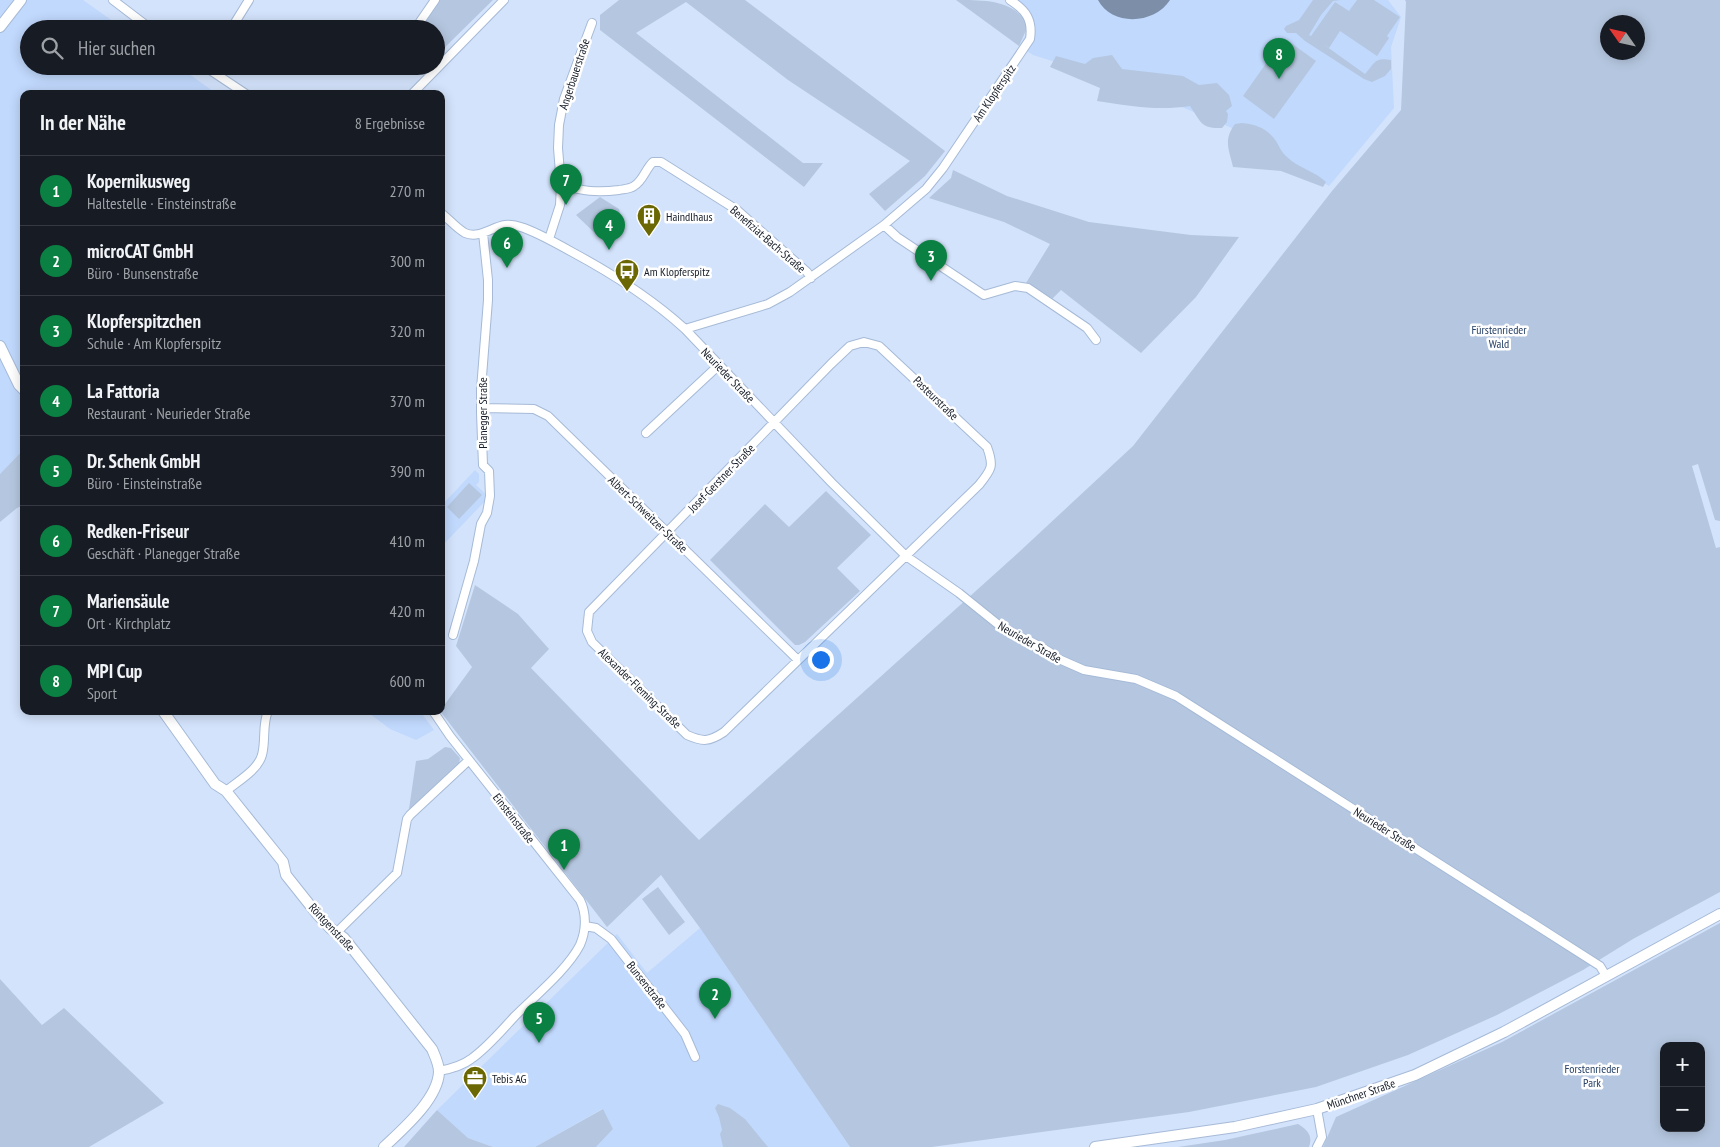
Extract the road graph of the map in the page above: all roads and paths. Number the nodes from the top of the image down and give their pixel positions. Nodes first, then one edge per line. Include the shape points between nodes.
1 (21, 0) edge
2 (113, 0) edge
3 (249, 0) edge
4 (435, 0) edge
5 (504, 0) edge
6 (1010, 0) edge
7 (139, 20) edge
8 (237, 20) edge
9 (421, 20) edge
10 (592, 23) dead end
11 (0, 27) edge
12 (445, 60) edge
13 (218, 75) edge
14 (431, 75) edge
15 (240, 90) edge
16 (416, 90) edge
17 (561, 185) junction
18 (445, 216) edge
19 (884, 225) junction
20 (482, 233) junction
21 (549, 239) junction
22 (811, 278) junction
23 (685, 329) junction
24 (1096, 340) dead end
25 (0, 346) edge
26 (719, 365) junction
27 (20, 386) edge
28 (481, 408) junction
29 (774, 423) junction
30 (646, 433) dead end
31 (667, 532) junction
32 (906, 556) junction
33 (453, 635) dead end
34 (798, 660) junction
35 (166, 715) edge
36 (267, 715) edge
37 (436, 715) edge
38 (469, 760) junction
39 (226, 791) junction
40 (1720, 914) edge
41 (585, 926) junction
42 (336, 932) junction
43 (1606, 976) junction
44 (695, 1058) dead end
45 (439, 1071) junction
46 (1317, 1109) junction
47 (384, 1147) edge
48 (1095, 1147) edge
49 (1317, 1147) edge

1 - 11 main road
2 - 7 street
3 - 8 street
4 - 9 street
5 - 12 street
6 - 19 street, Am Klopferspitz via 1030,19 1032,29 1026,48 943,168 926,189
10 - 17 street, Angerbauerstraße via 571,77 559,125
13 - 15 street
14 - 16 street
17 - 21 street, Angerbauerstraße via 560,205
17 - 22 street, Benefiziat-Bach-Straße via 599,192 635,186 653,162 661,162 737,210
18 - 20 street via 463,232 470,235
19 - 22 street, Am Klopferspitz
19 - 24 street via 984,295 1015,286 1028,288 1087,328
20 - 21 street, Neurieder Straße via 510,225
20 - 28 street, Planegger Straße via 488,300
21 - 23 street, Neurieder Straße via 623,282
22 - 23 street, Am Klopferspitz via 768,304
23 - 26 street, Neurieder Straße
25 - 27 main road
26 - 29 street, Neurieder Straße
26 - 30 street
28 - 31 street, Albert-Schweitzer-Straße via 534,409 548,416
28 - 33 street, Planegger Straße via 483,465 489,472 490,496
29 - 31 street, Josef-Gerstner-Straße
29 - 32 street, Neurieder Straße
29 - 32 street, Pasteurstraße via 850,346 864,342 879,346 987,447 993,462 989,473
31 - 34 street, Albert-Schweitzer-Straße
31 - 34 street, Alexander-Fleming-Straße via 589,612 587,631 592,642 687,735 699,740 714,738
32 - 34 street, Alexander-Fleming-Straße
32 - 43 street, Neurieder Straße via 1000,626 1059,659 1084,670 1136,679 1176,696 1600,966
35 - 39 main road, Röntgenstraße via 215,784
36 - 39 street via 260,760
37 - 38 street, Einsteinstraße
38 - 41 street, Einsteinstraße via 580,900
38 - 42 street via 410,815 397,873
39 - 42 main road, Röntgenstraße via 283,862 286,875
40 - 43 main road, Münchner Straße
41 - 44 street, Bunsenstraße via 596,928 611,939 685,1034
41 - 45 street via 580,943 568,962 495,1038 472,1059
42 - 45 main road, Röntgenstraße via 421,1034 432,1049
43 - 46 main road, Münchner Straße via 1504,1032 1415,1075
45 - 47 main road via 436,1088 430,1098
46 - 48 main road, Münchner Straße via 1235,1127
46 - 49 street via 1322,1137

